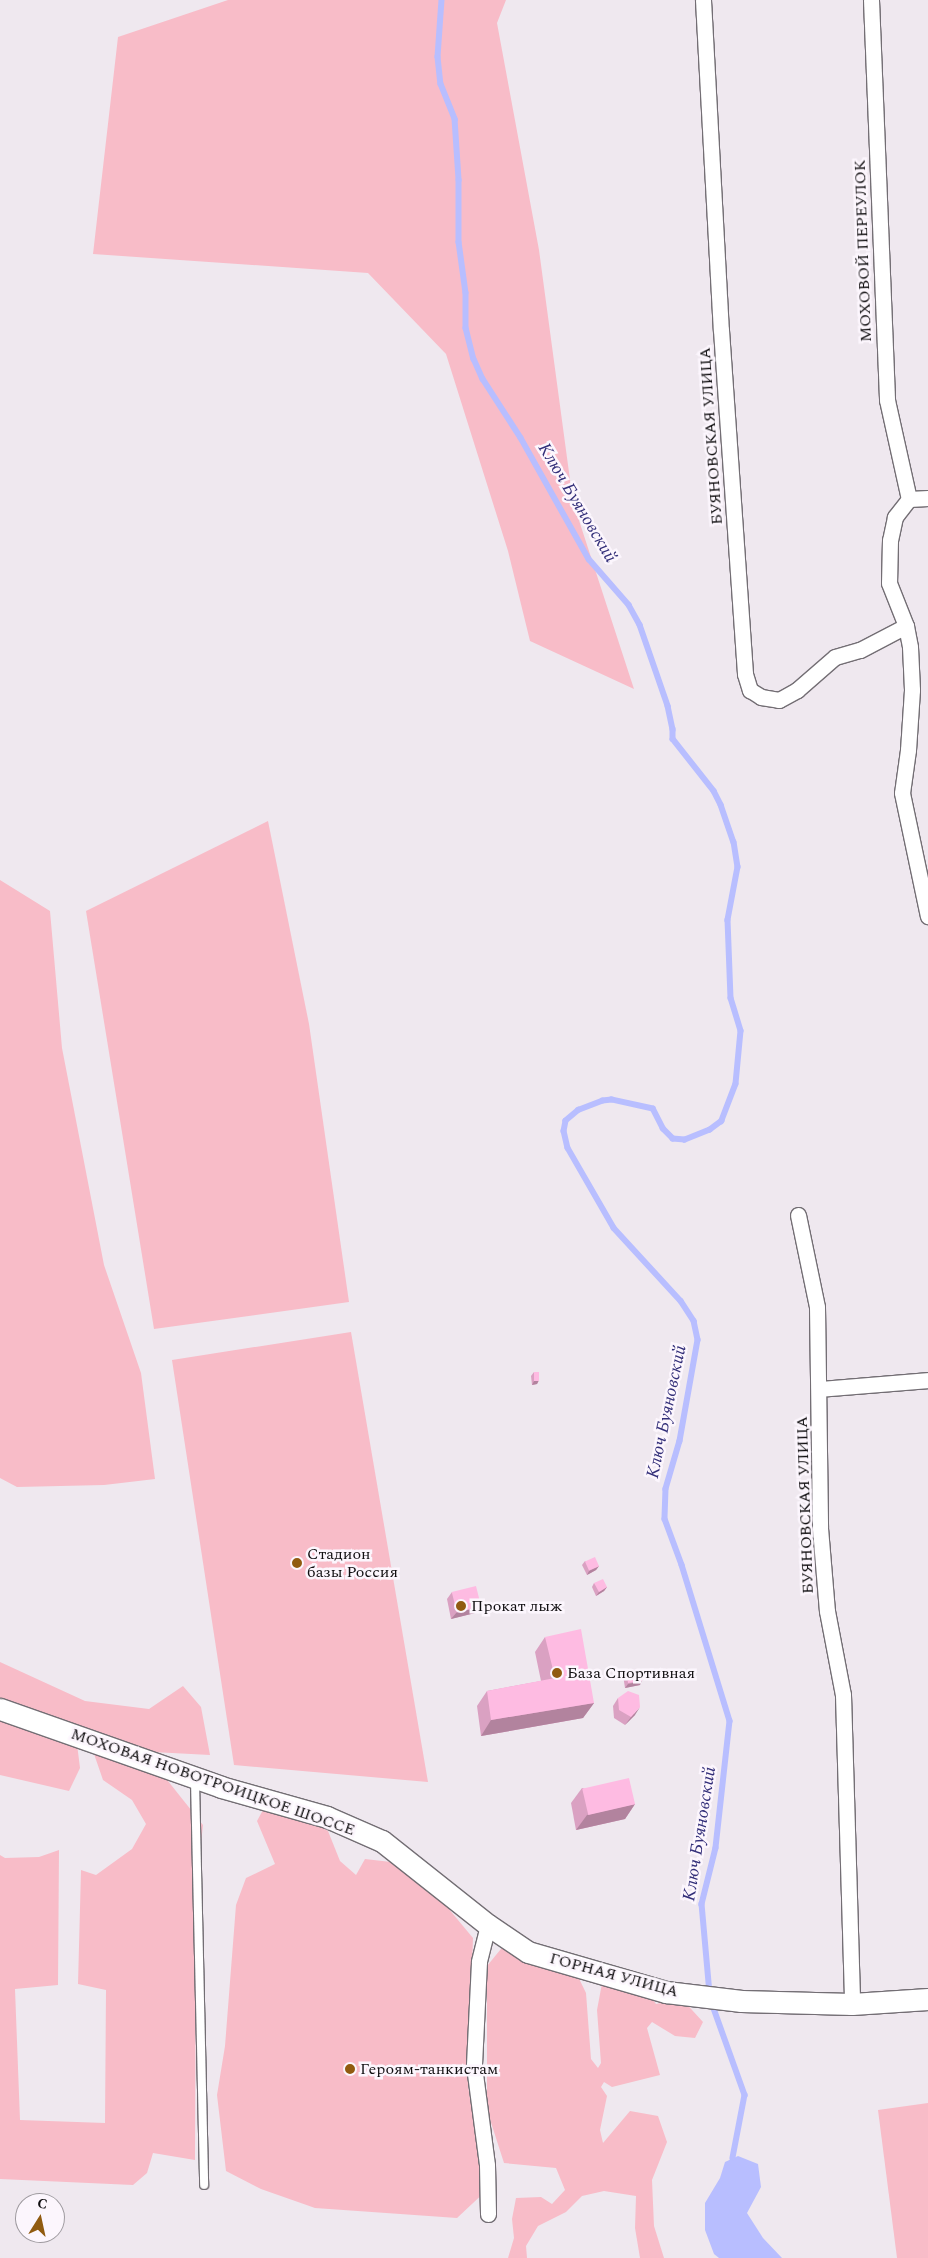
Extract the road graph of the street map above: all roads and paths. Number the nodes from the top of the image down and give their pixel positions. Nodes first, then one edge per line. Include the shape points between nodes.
1 (703, 0) edge
2 (871, 0) edge
3 (928, 498) edge
4 (910, 499) junction
5 (906, 626) junction
6 (928, 916) edge
7 (798, 1214) dead end
8 (928, 1380) edge
9 (819, 1389) junction
10 (0, 1709) edge
11 (195, 1776) junction
12 (440, 1888) joint
13 (488, 1925) junction
14 (928, 1999) edge
15 (852, 2004) junction
16 (204, 2185) dead end
17 (488, 2214) dead end

1 - 5 street, БУЯНОВСКАЯ УЛИЦА via 721,330 745,674 750,690 778,700 797,690 835,657 860,650
2 - 4 street, МОХОВОЙ ПЕРЕУЛОК via 886,400
3 - 4 street
4 - 5 street via 895,517 890,540 890,583
5 - 6 street via 912,690 902,793
7 - 9 street, БУЯНОВСКАЯ УЛИЦА via 817,1307
8 - 9 street
9 - 15 street, БУЯНОВСКАЯ УЛИЦА via 820,1528 826,1611 843,1694
10 - 11 main road, МОХОВАЯ НОВОТРОИЦКОЕ ШОССЕ
11 - 12 main road, МОХОВАЯ НОВОТРОИЦКОЕ ШОССЕ via 221,1787 327,1817 382,1841
11 - 16 lane
12 - 13 main road, ГОРНАЯ УЛИЦА
13 - 15 main road, ГОРНАЯ УЛИЦА via 528,1952 666,1992 741,2001
13 - 17 street via 479,1962 474,2066 487,2165
14 - 15 main road, ГОРНАЯ УЛИЦА

